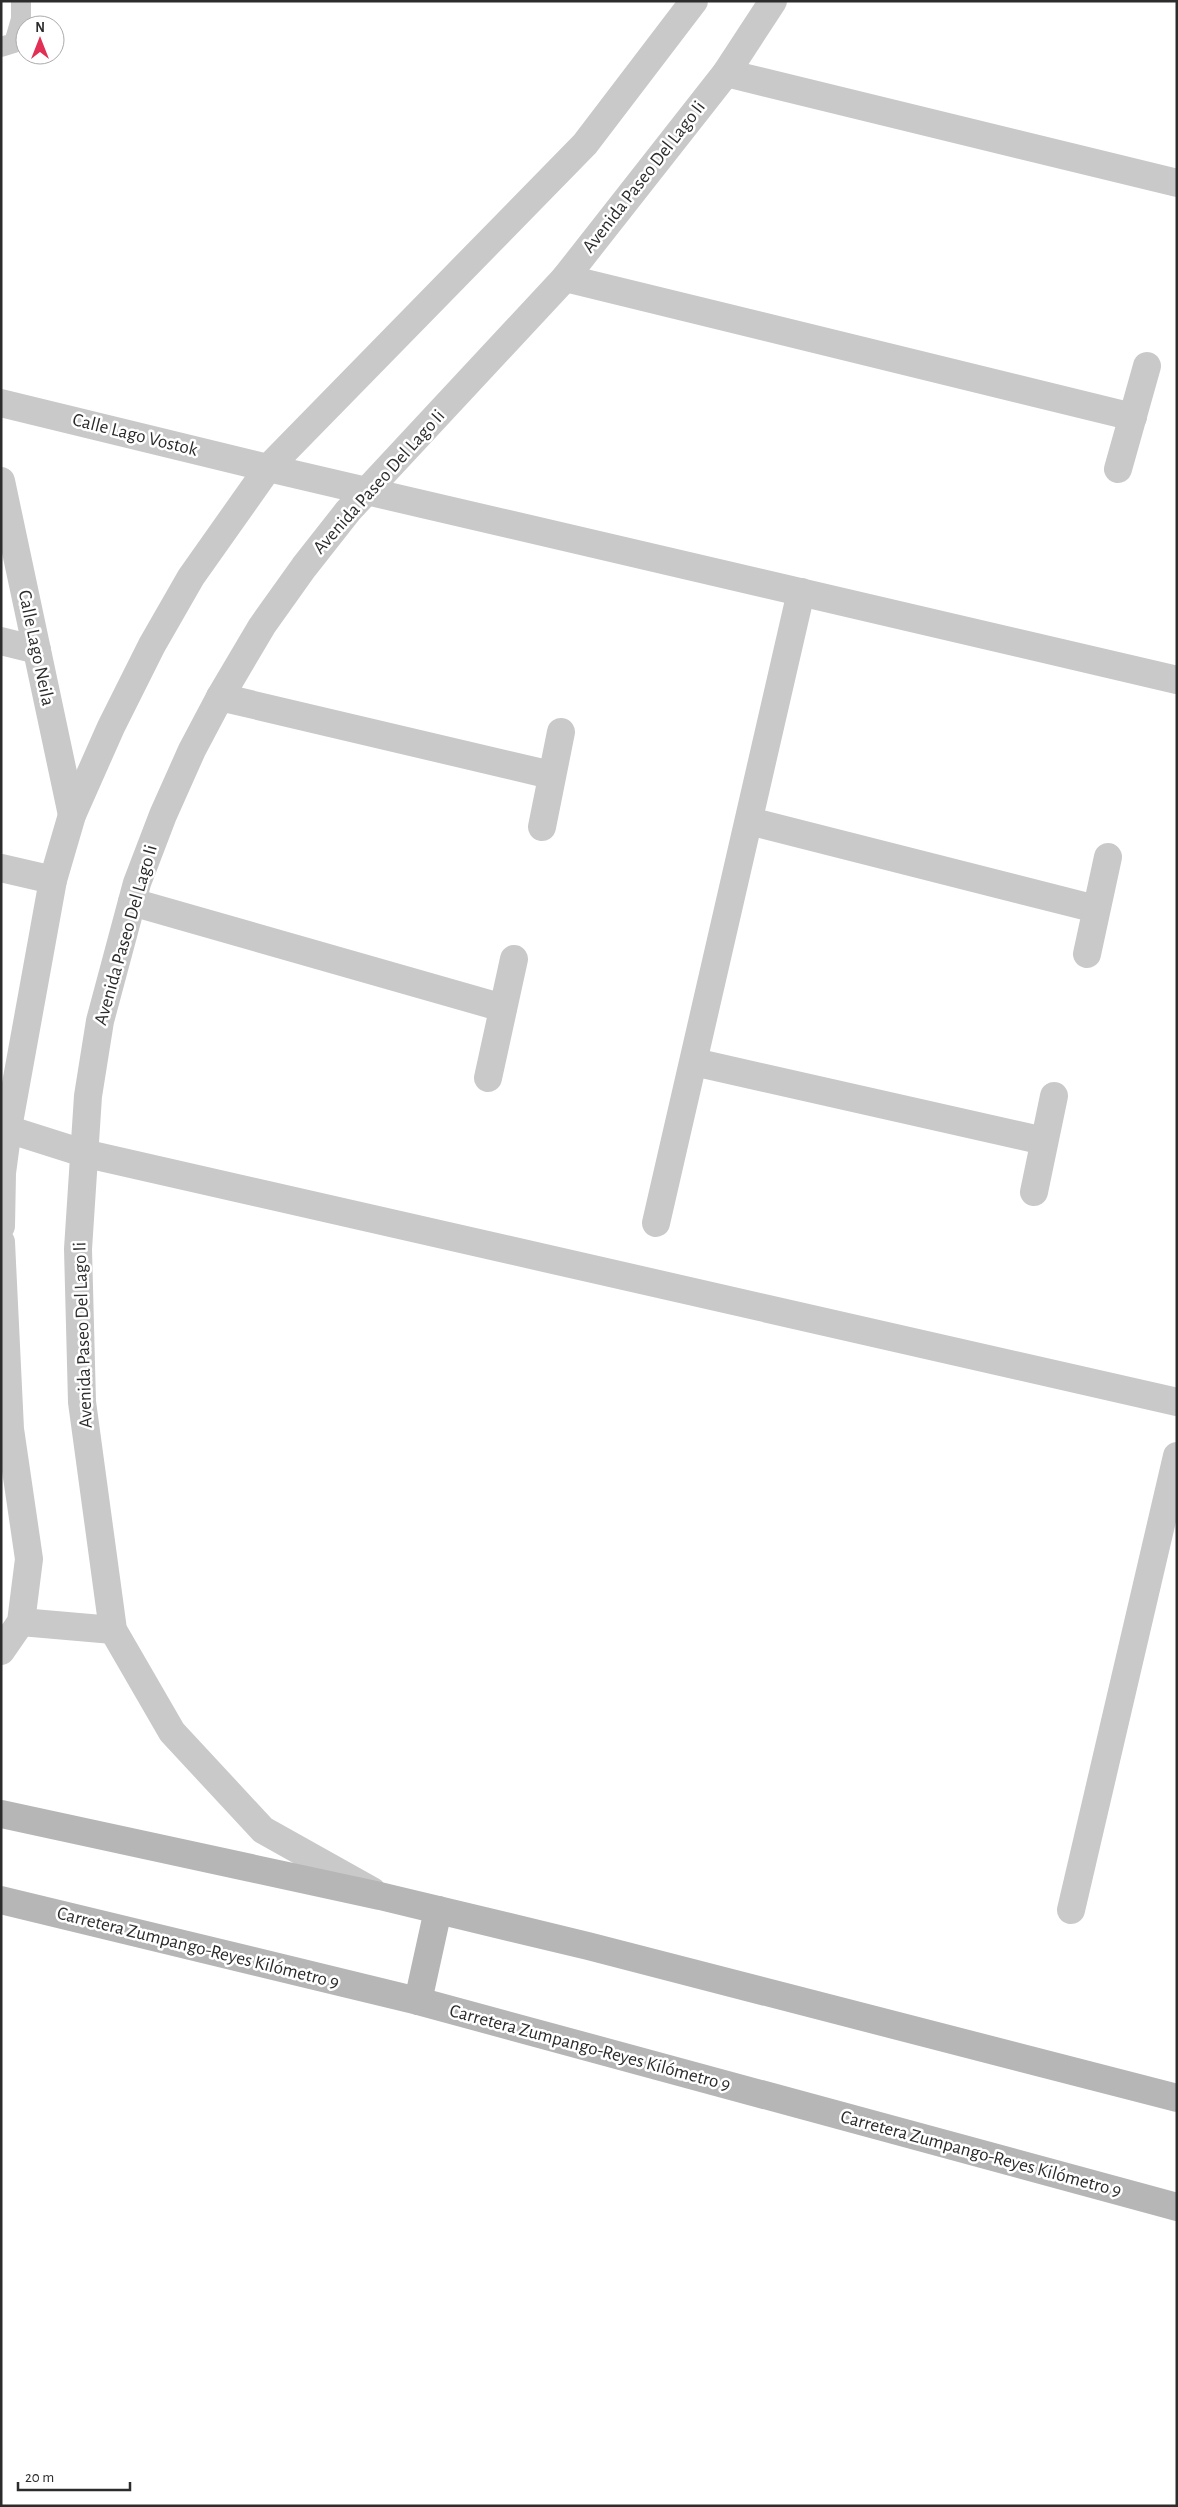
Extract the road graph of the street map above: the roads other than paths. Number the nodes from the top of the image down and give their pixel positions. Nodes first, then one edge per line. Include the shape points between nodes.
1 (21, 1) edge
2 (694, 1) edge
3 (773, 1) edge
4 (1, 46) edge
5 (726, 73) junction
6 (1177, 183) edge
7 (565, 278) junction
8 (1147, 366) dead end
9 (1, 403) edge
10 (1133, 417) junction
11 (268, 468) junction
12 (1118, 469) dead end
13 (1, 481) edge
14 (368, 490) junction
15 (801, 592) junction
16 (1, 640) edge
17 (37, 650) junction
18 (1177, 680) edge
19 (220, 696) junction
20 (561, 732) dead end
21 (551, 775) junction
22 (72, 815) junction
23 (749, 821) junction
24 (542, 827) dead end
25 (1108, 857) dead end
26 (1, 868) edge
27 (53, 880) junction
28 (132, 902) junction
29 (1096, 909) junction
30 (1087, 954) dead end
31 (514, 959) dead end
32 (504, 1008) junction
33 (694, 1062) junction
34 (488, 1078) dead end
35 (1054, 1096) dead end
36 (4, 1128) edge
37 (1044, 1141) junction
38 (83, 1153) junction
39 (1034, 1192) dead end
40 (656, 1223) dead end
41 (1, 1226) edge
42 (1, 1242) edge
43 (1177, 1402) edge
44 (1177, 1456) edge
45 (21, 1622) junction
46 (113, 1630) junction
47 (1, 1651) edge
48 (1, 1814) edge
49 (380, 1896) junction
50 (1, 1900) edge
51 (438, 1910) junction
52 (1071, 1910) dead end
53 (418, 2001) junction
54 (1177, 2098) edge
55 (1177, 2207) edge

1 - 4 lane via 21,19 14,42
2 - 11 street via 585,144
3 - 5 street, Avenida Paseo Del Lago Ii
5 - 6 street
5 - 7 street, Avenida Paseo Del Lago Ii
7 - 10 street
7 - 14 street, Avenida Paseo Del Lago Ii
8 - 10 street
9 - 11 street, Calle Lago Vostok
10 - 12 street
11 - 14 street, Calle Lago Vostok
11 - 22 street via 191,577 157,637 111,727
13 - 17 street, Calle Lago Neila
14 - 15 street, Calle Lago Vostok
14 - 19 street, Avenida Paseo Del Lago Ii via 304,567 262,626
15 - 18 street, Calle Lago Vostok
15 - 23 street
16 - 17 street
17 - 22 street, Calle Lago Neila
19 - 21 street
19 - 28 street, Avenida Paseo Del Lago Ii via 163,815
20 - 21 street
21 - 24 street
22 - 27 street
23 - 29 street
23 - 33 street
25 - 29 street
26 - 27 street
27 - 36 street
28 - 32 street
28 - 38 street, Avenida Paseo Del Lago Ii via 100,1021
29 - 30 street
31 - 32 street
32 - 34 street
33 - 37 street
33 - 40 street
35 - 37 street
36 - 38 street
36 - 41 street
37 - 39 street
38 - 43 street
38 - 46 street, Avenida Paseo Del Lago Ii via 78,1249 82,1402
42 - 45 street via 10,1429 29,1560
44 - 52 street
45 - 46 street
45 - 47 street
46 - 49 street, Avenida Paseo Del Lago Ii via 172,1732 263,1830
48 - 49 main road
49 - 51 main road
50 - 53 main road, Carretera Zumpango-Reyes Kilómetro 9
51 - 53 main road
51 - 54 main road
53 - 55 main road, Carretera Zumpango-Reyes Kilómetro 9

